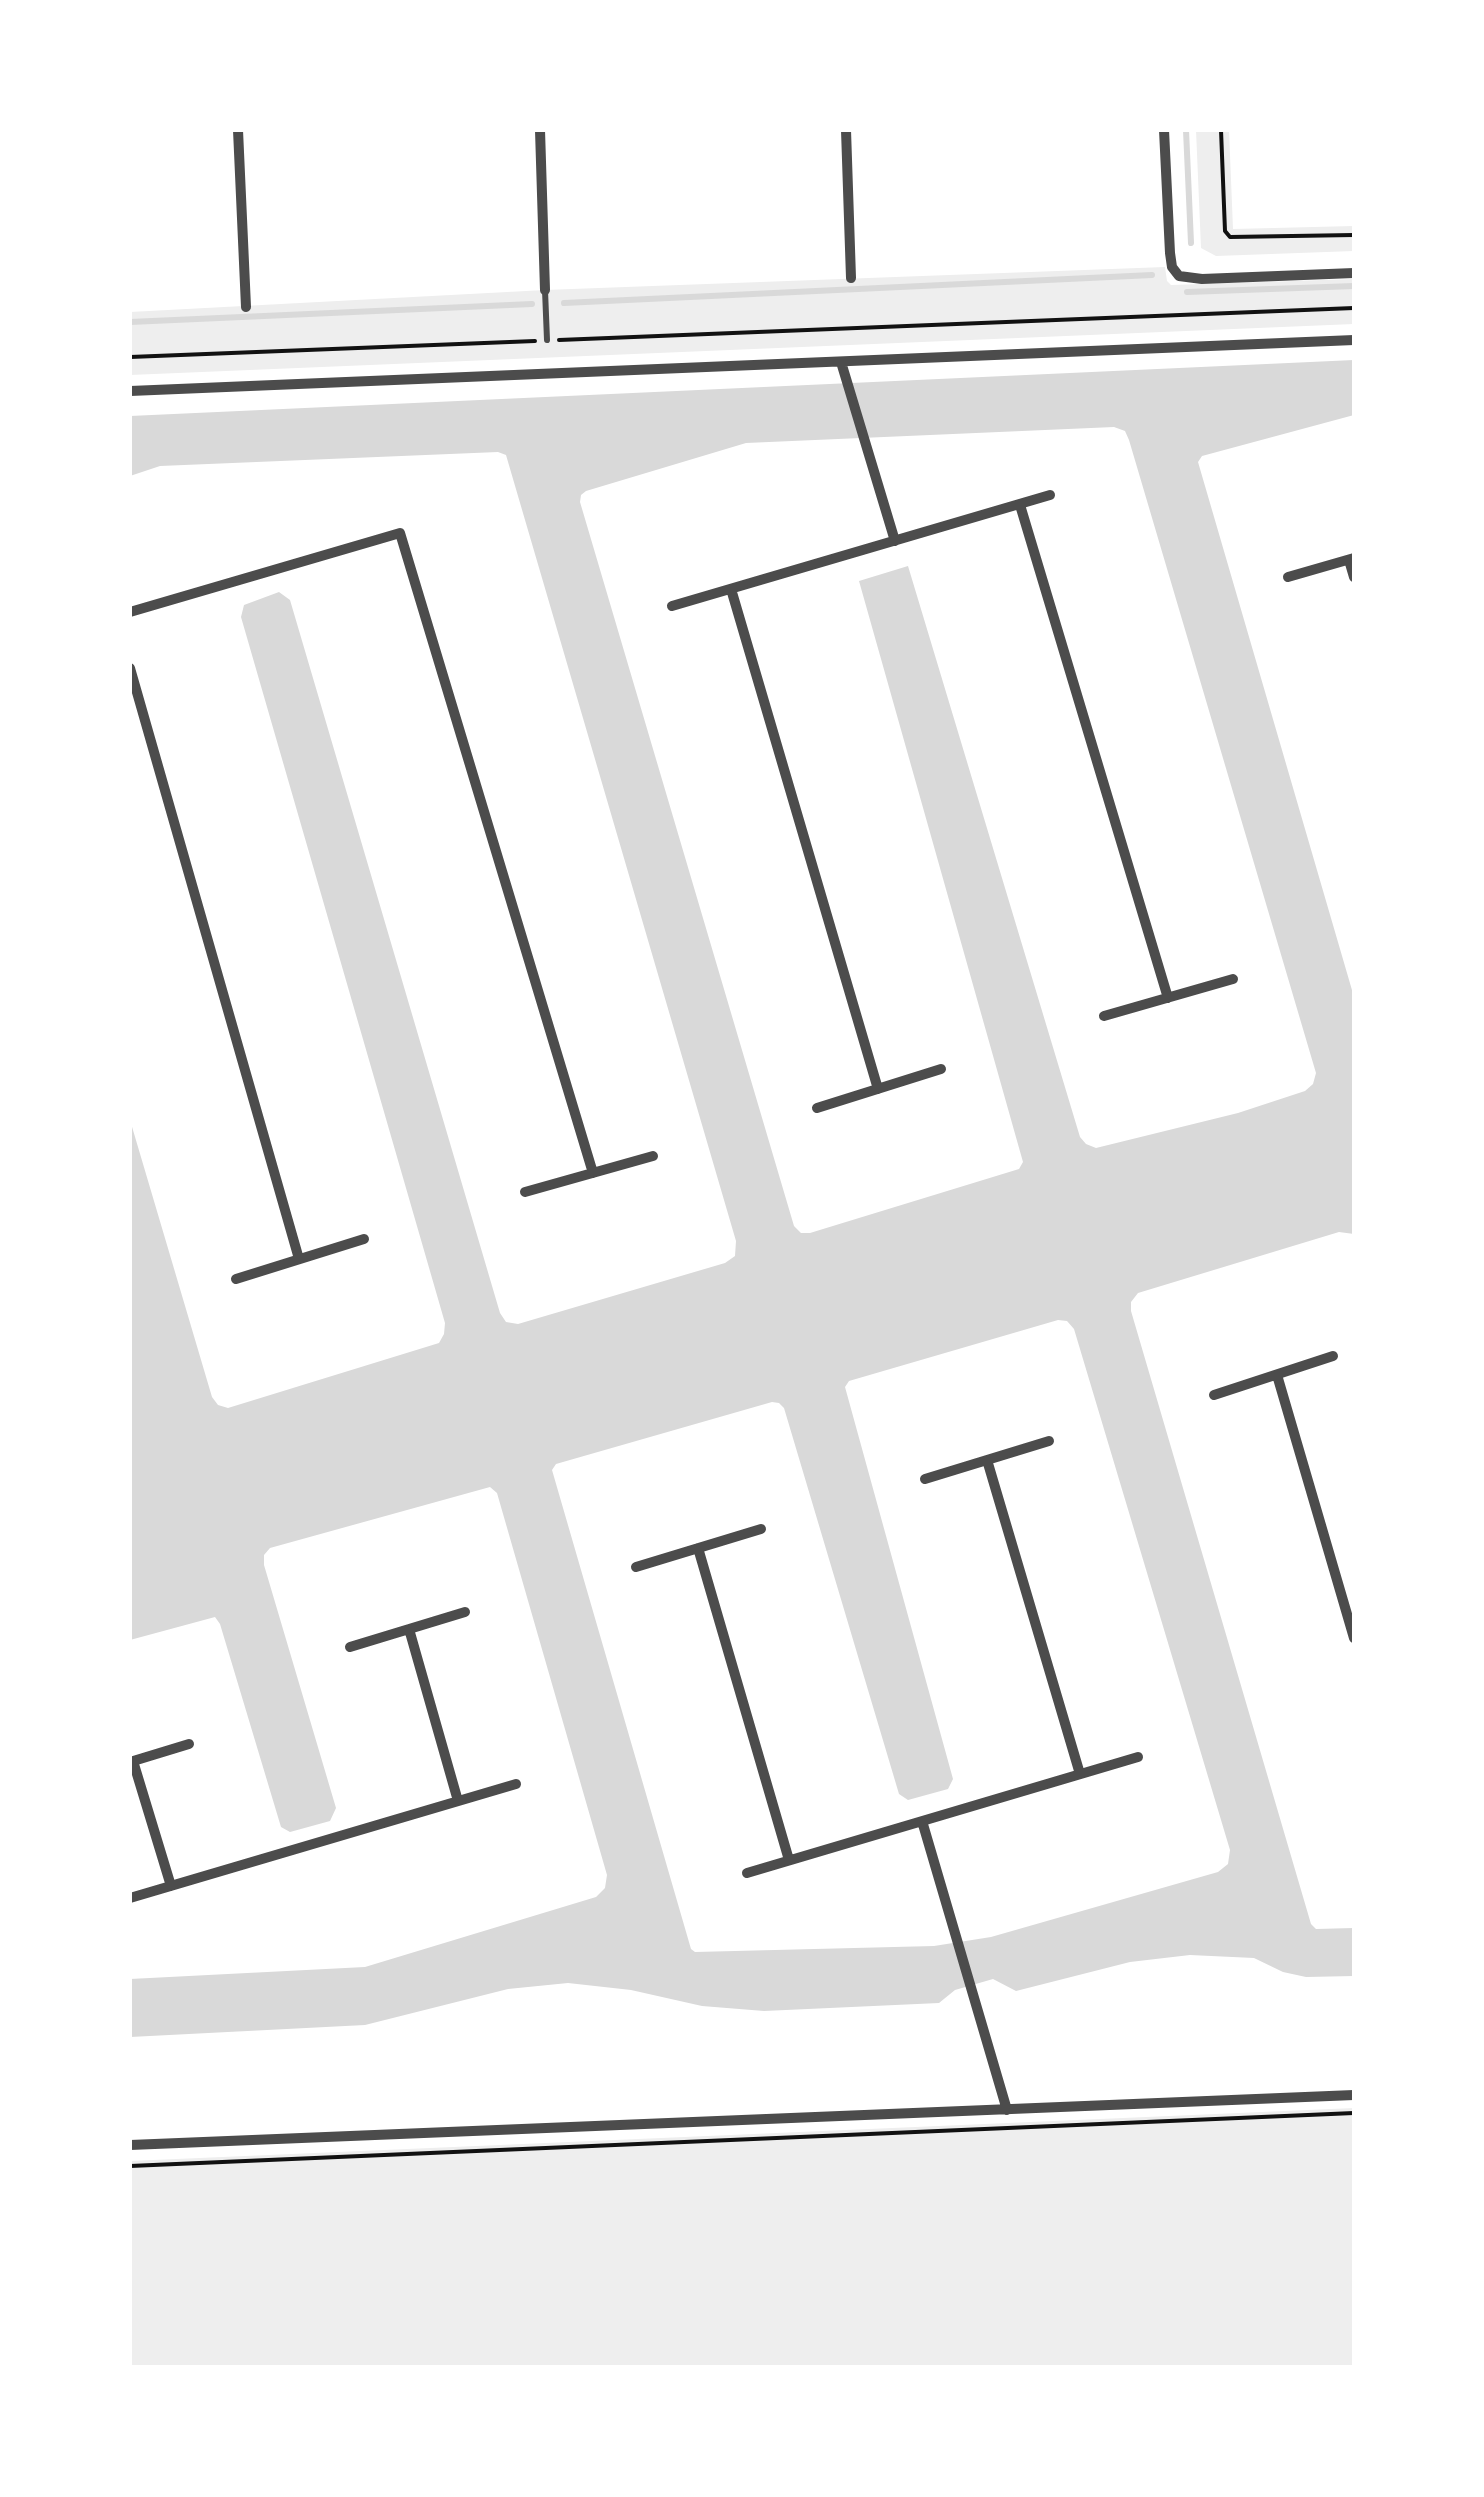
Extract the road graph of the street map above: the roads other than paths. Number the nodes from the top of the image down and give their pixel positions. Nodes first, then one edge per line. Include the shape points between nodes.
1 (238, 130) edge
2 (540, 130) edge
3 (846, 130) edge
4 (1164, 130) edge
5 (1354, 273) edge
6 (851, 278) dead end
7 (545, 290) joint
8 (246, 307) dead end
9 (547, 340) road end
10 (1354, 340) edge
11 (841, 362) junction
12 (130, 392) edge
13 (1050, 496) dead end
14 (1020, 504) junction
15 (895, 541) junction
16 (1352, 559) edge
17 (1288, 577) dead end
18 (1354, 577) edge
19 (731, 589) junction
20 (672, 606) dead end
21 (130, 612) edge
22 (130, 668) edge
23 (1232, 980) dead end
24 (1168, 998) junction
25 (1104, 1016) dead end
26 (941, 1069) dead end
27 (878, 1089) junction
28 (818, 1108) dead end
29 (653, 1156) dead end
30 (592, 1173) junction
31 (525, 1192) dead end
32 (364, 1239) dead end
33 (299, 1260) junction
34 (236, 1279) dead end
35 (1333, 1356) dead end
36 (1276, 1374) junction
37 (1214, 1395) dead end
38 (1049, 1441) dead end
39 (987, 1460) junction
40 (925, 1479) dead end
41 (761, 1529) dead end
42 (698, 1548) junction
43 (636, 1567) dead end
44 (464, 1612) dead end
45 (409, 1628) junction
46 (1354, 1638) edge
47 (350, 1647) dead end
48 (189, 1744) dead end
49 (1138, 1757) dead end
50 (131, 1761) edge
51 (1080, 1774) junction
52 (516, 1784) dead end
53 (458, 1801) junction
54 (922, 1821) junction
55 (789, 1860) junction
56 (747, 1873) dead end
57 (171, 1886) junction
58 (130, 1898) edge
59 (1354, 2095) edge
60 (1007, 2110) junction
61 (130, 2145) edge

1 - 8 street
2 - 7 street
3 - 6 street
4 - 5 street via 1170,253 1179,276
7 - 9 lane
10 - 11 street
11 - 12 street
11 - 15 street
13 - 14 street
14 - 15 street
14 - 24 street
15 - 19 street
16 - 17 street
16 - 18 street
19 - 20 street
19 - 27 street
21 - 30 street via 400,533
22 - 33 street
23 - 24 street
24 - 25 street
26 - 27 street
27 - 28 street
29 - 30 street
30 - 31 street
32 - 33 street
33 - 34 street
35 - 36 street
36 - 37 street
36 - 46 street
38 - 39 street
39 - 40 street
39 - 51 street
41 - 42 street
42 - 43 street
42 - 55 street
44 - 45 street
45 - 47 street
45 - 53 street
48 - 50 street
49 - 51 street
50 - 57 street
51 - 54 street
52 - 53 street
53 - 57 street
54 - 55 street
54 - 60 street
55 - 56 street
57 - 58 street
59 - 60 street
60 - 61 street

